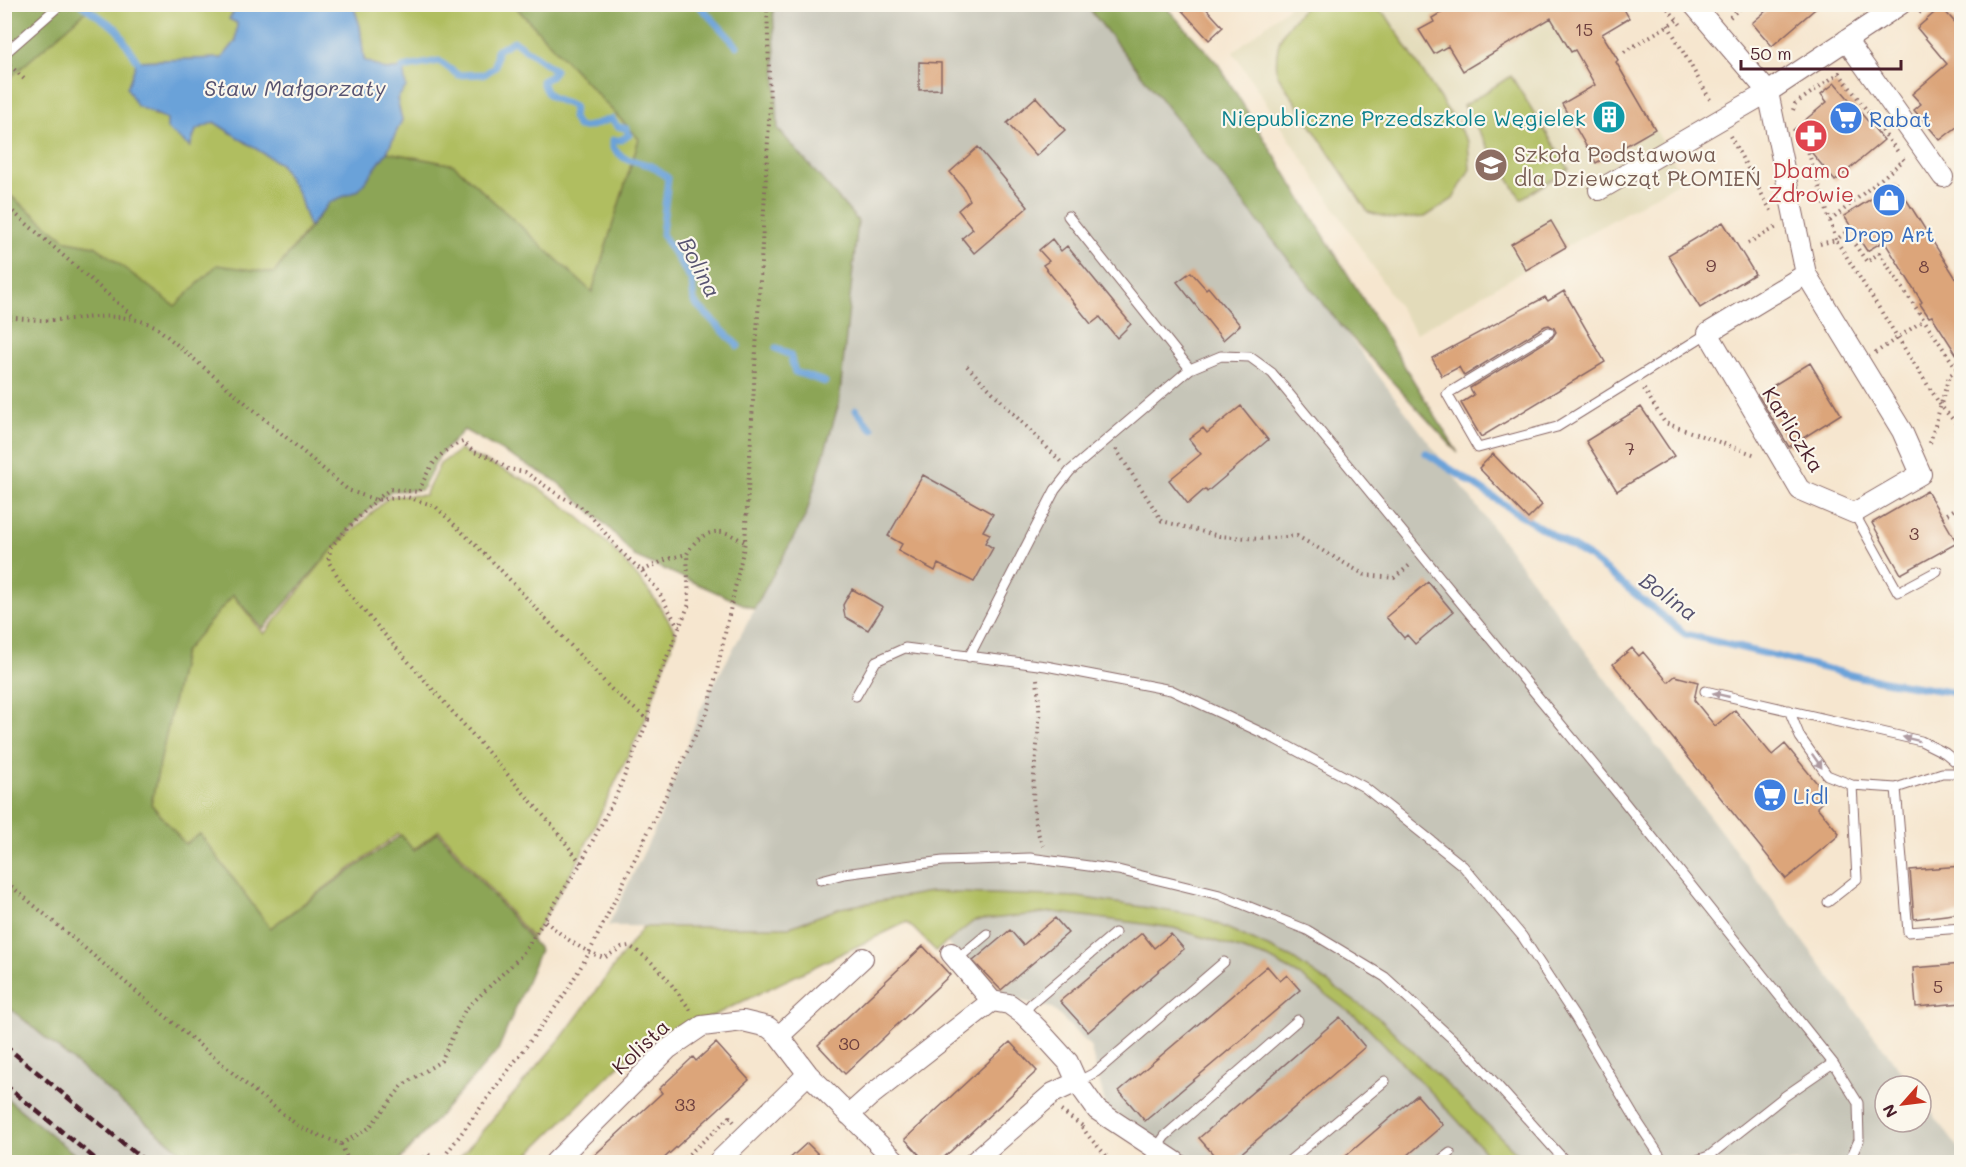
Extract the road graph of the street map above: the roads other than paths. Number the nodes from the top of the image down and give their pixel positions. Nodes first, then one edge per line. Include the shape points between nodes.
1 (61, 4) edge
2 (1693, 4) edge
3 (1901, 4) edge
4 (1846, 40) junction
5 (4, 54) edge
6 (1768, 92) junction
7 (1943, 177) dead end
8 (1599, 190) dead end
9 (1068, 216) dead end
10 (1806, 274) junction
11 (1549, 332) dead end
12 (1708, 333) junction
13 (1190, 369) junction
14 (1854, 513) junction
15 (1937, 571) dead end
16 (969, 657) junction
17 (1705, 691) dead end
18 (856, 696) dead end
19 (1789, 710) junction
20 (1962, 767) edge
21 (1962, 773) edge
22 (1852, 785) junction
23 (1896, 788) junction
24 (821, 880) dead end
25 (1828, 902) dead end
26 (1962, 928) edge
27 (1114, 933) dead end
28 (987, 934) dead end
29 (954, 956) joint
30 (863, 958) dead end
31 (1224, 962) dead end
32 (992, 1001) junction
33 (1023, 1014) junction
34 (1299, 1020) dead end
35 (779, 1036) junction
36 (1833, 1063) junction
37 (808, 1074) junction
38 (1385, 1081) dead end
39 (1077, 1082) junction
40 (849, 1115) junction
41 (1155, 1150) junction
42 (1450, 1153) dead end
43 (1711, 1159) edge
44 (555, 1162) edge
45 (718, 1162) edge
46 (897, 1162) edge
47 (974, 1162) edge
48 (1176, 1162) edge
49 (1288, 1162) edge
50 (1438, 1162) edge
51 (1566, 1162) edge
52 (1664, 1162) edge
53 (1692, 1162) edge
54 (1850, 1162) edge

1 - 5 lane
2 - 6 street
3 - 4 street
4 - 6 street
4 - 7 street
6 - 8 street
6 - 10 street
9 - 13 lane
10 - 12 street
10 - 14 street via 1902,430 1921,474
11 - 12 lane via 1447,394 1478,448 1557,427
12 - 14 street, Karliczka via 1800,490
13 - 16 lane via 1070,471 1055,490
13 - 36 lane via 1221,356 1250,357 1272,373
14 - 15 lane via 1898,592
16 - 18 lane via 905,648 876,661
16 - 52 lane via 1171,690 1364,787 1463,866 1522,936
19 -> 17 lane
20 -> 19 lane via 1921,741
19 -> 22 lane via 1800,737 1827,775
21 - 23 lane via 1942,773
22 - 23 lane
22 - 25 lane via 1857,879
23 - 26 lane via 1908,932
24 - 51 lane via 943,861 1030,858 1118,870 1220,895 1307,930 1385,977 1470,1055
27 - 33 lane
28 - 29 lane
29 - 32 street
30 - 35 street
31 - 39 lane via 1096,1072
32 - 33 street via 1009,1004
32 - 40 street
33 - 39 street via 1068,1062
34 - 41 lane via 1165,1136
35 - 37 street, Kolista
35 - 44 street, Kolista via 768,1027 743,1021 702,1026 668,1049
36 - 43 lane via 1785,1096
36 - 54 lane via 1858,1102 1859,1140
37 - 40 street, Kolista
37 - 45 street
38 - 49 lane
39 - 41 street via 1097,1110
39 - 47 street via 1046,1099
40 - 46 street, Kolista
41 - 48 street
42 - 50 lane
43 - 53 lane

